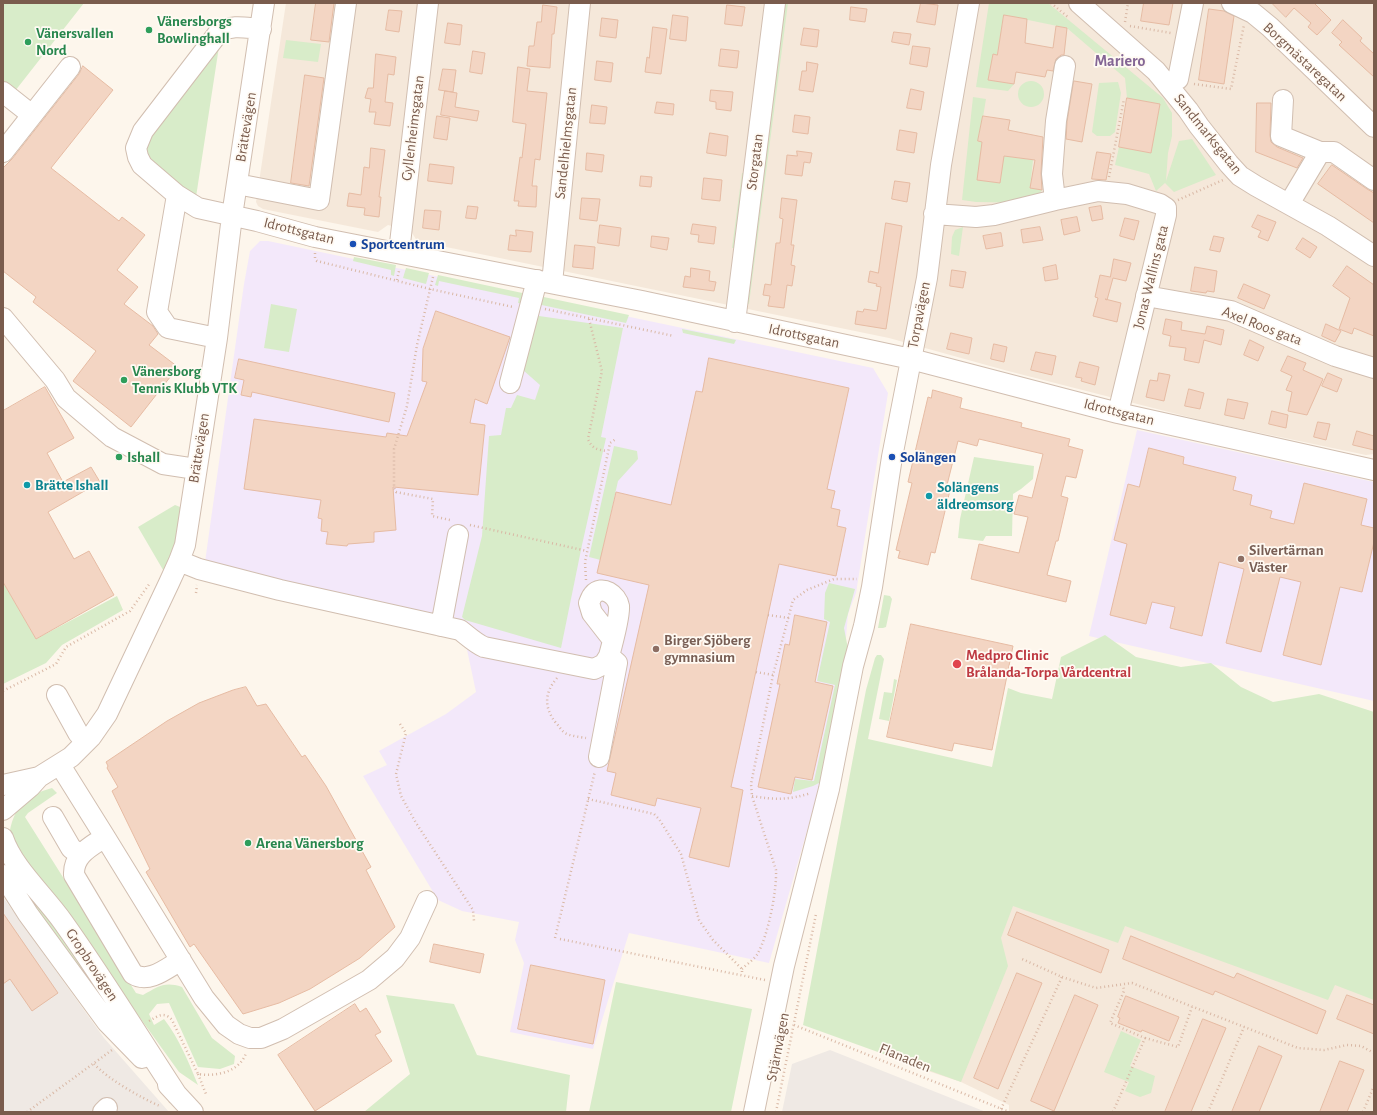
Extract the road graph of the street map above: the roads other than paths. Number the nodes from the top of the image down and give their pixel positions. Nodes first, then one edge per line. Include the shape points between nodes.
1 (264, 3) edge
2 (346, 3) edge
3 (428, 3) edge
4 (580, 3) edge
5 (775, 3) edge
6 (969, 3) edge
7 (1078, 3) edge
8 (1193, 3) edge
9 (1239, 6) edge
10 (261, 29) junction
11 (70, 66) dead end
12 (1065, 66) dead end
13 (1168, 85) junction
14 (3, 92) edge
15 (1283, 100) dead end
16 (32, 115) junction
17 (1374, 127) edge
18 (3, 152) edge
19 (1320, 152) junction
20 (1374, 180) edge
21 (237, 184) junction
22 (177, 195) junction
23 (1055, 200) junction
24 (1289, 204) junction
25 (934, 214) junction
26 (232, 216) junction
27 (399, 252) junction
28 (1374, 256) edge
29 (544, 281) junction
30 (1146, 296) junction
31 (3, 318) edge
32 (736, 322) junction
33 (217, 338) junction
34 (910, 359) junction
35 (1374, 368) edge
36 (510, 383) dead end
37 (1118, 413) junction
38 (196, 469) junction
39 (1374, 470) edge
40 (460, 527) road end
41 (180, 561) junction
42 (593, 594) road end
43 (441, 626) junction
44 (611, 648) junction
45 (57, 695) dead end
46 (86, 742) junction
47 (600, 749) road end
48 (60, 765) junction
49 (40, 777) junction
50 (3, 785) edge
51 (3, 810) edge
52 (53, 817) dead end
53 (105, 836) junction
54 (3, 838) edge
55 (80, 855) junction
56 (3, 875) edge
57 (427, 901) dead end
58 (181, 960) junction
59 (177, 1095) junction
60 (193, 1112) edge
61 (754, 1112) edge

1 - 10 street, Brättevägen
2 - 21 street via 319,200
3 - 27 street, Gyllenheimsgatan
4 - 29 street, Sandelhielmsgatan
5 - 32 street, Storgatan
6 - 25 street, Torpavägen
7 - 13 street, Sandmarksgatan via 1156,71
8 - 13 street via 1178,79
9 - 17 street, Borgmästaregatan via 1270,27
10 - 21 street, Brättevägen
10 - 22 street, Idrottsgatan via 232,27 219,32 143,131 137,144 139,161
11 - 16 street
12 - 23 street via 1056,120 1052,167
13 - 24 street, Sandmarksgatan via 1240,176
14 - 16 street
15 - 19 street via 1282,136
16 - 18 street
19 - 20 street via 1334,152
19 - 24 street
21 - 26 street, Brättevägen
22 - 26 street, Idrottsgatan via 198,208
22 - 33 street via 156,312 168,328
23 - 25 street, Jonas Wallins gata via 994,216
23 - 30 street, Jonas Wallins gata via 1098,191 1127,194 1166,208
24 - 28 street, Sandmarksgatan
25 - 34 street, Torpavägen via 927,278
26 - 27 street, Idrottsgatan via 315,237
26 - 33 street, Brättevägen
27 - 29 street, Idrottsgatan
29 - 32 street, Idrottsgatan
29 - 36 street, Sandelhielmsgatan via 531,306
30 - 35 street, Axel Roos gata via 1231,312 1335,356
30 - 37 street, Jonas Wallins gata
31 - 38 street via 55,380 66,398 112,437 164,464
32 - 34 street, Idrottsgatan
33 - 38 street, Brättevägen
34 - 37 street, Idrottsgatan
34 - 61 street, Torpavägen via 864,626 853,666 829,790 781,983
37 - 39 street, Idrottsgatan
38 - 41 street, Brättevägen via 185,545
40 - 43 street
41 - 43 street via 199,569 280,590
41 - 46 street, Brättevägen via 107,714
42 - 44 street via 600,590 610,592 616,597 619,606
43 - 44 street via 460,630 484,647 594,669 604,664
44 - 47 street via 617,663
45 - 46 street via 78,733
46 - 48 street, Brättevägen
48 - 49 street, Brättevägen
48 - 53 street
49 - 50 street, Brättevägen
49 - 51 street, Brättevägen
52 - 55 street via 71,848
53 - 55 street
53 - 58 street
54 - 59 street, Gropbrovägen via 13,859 75,938
55 - 58 street via 74,868 74,875 133,974 138,977 151,977
56 - 59 street, Gropbrovägen via 107,1022
57 - 58 street via 410,938 395,958 370,980 283,1030 262,1038 250,1038 226,1025 204,998
59 - 60 street, Gropbrovägen

